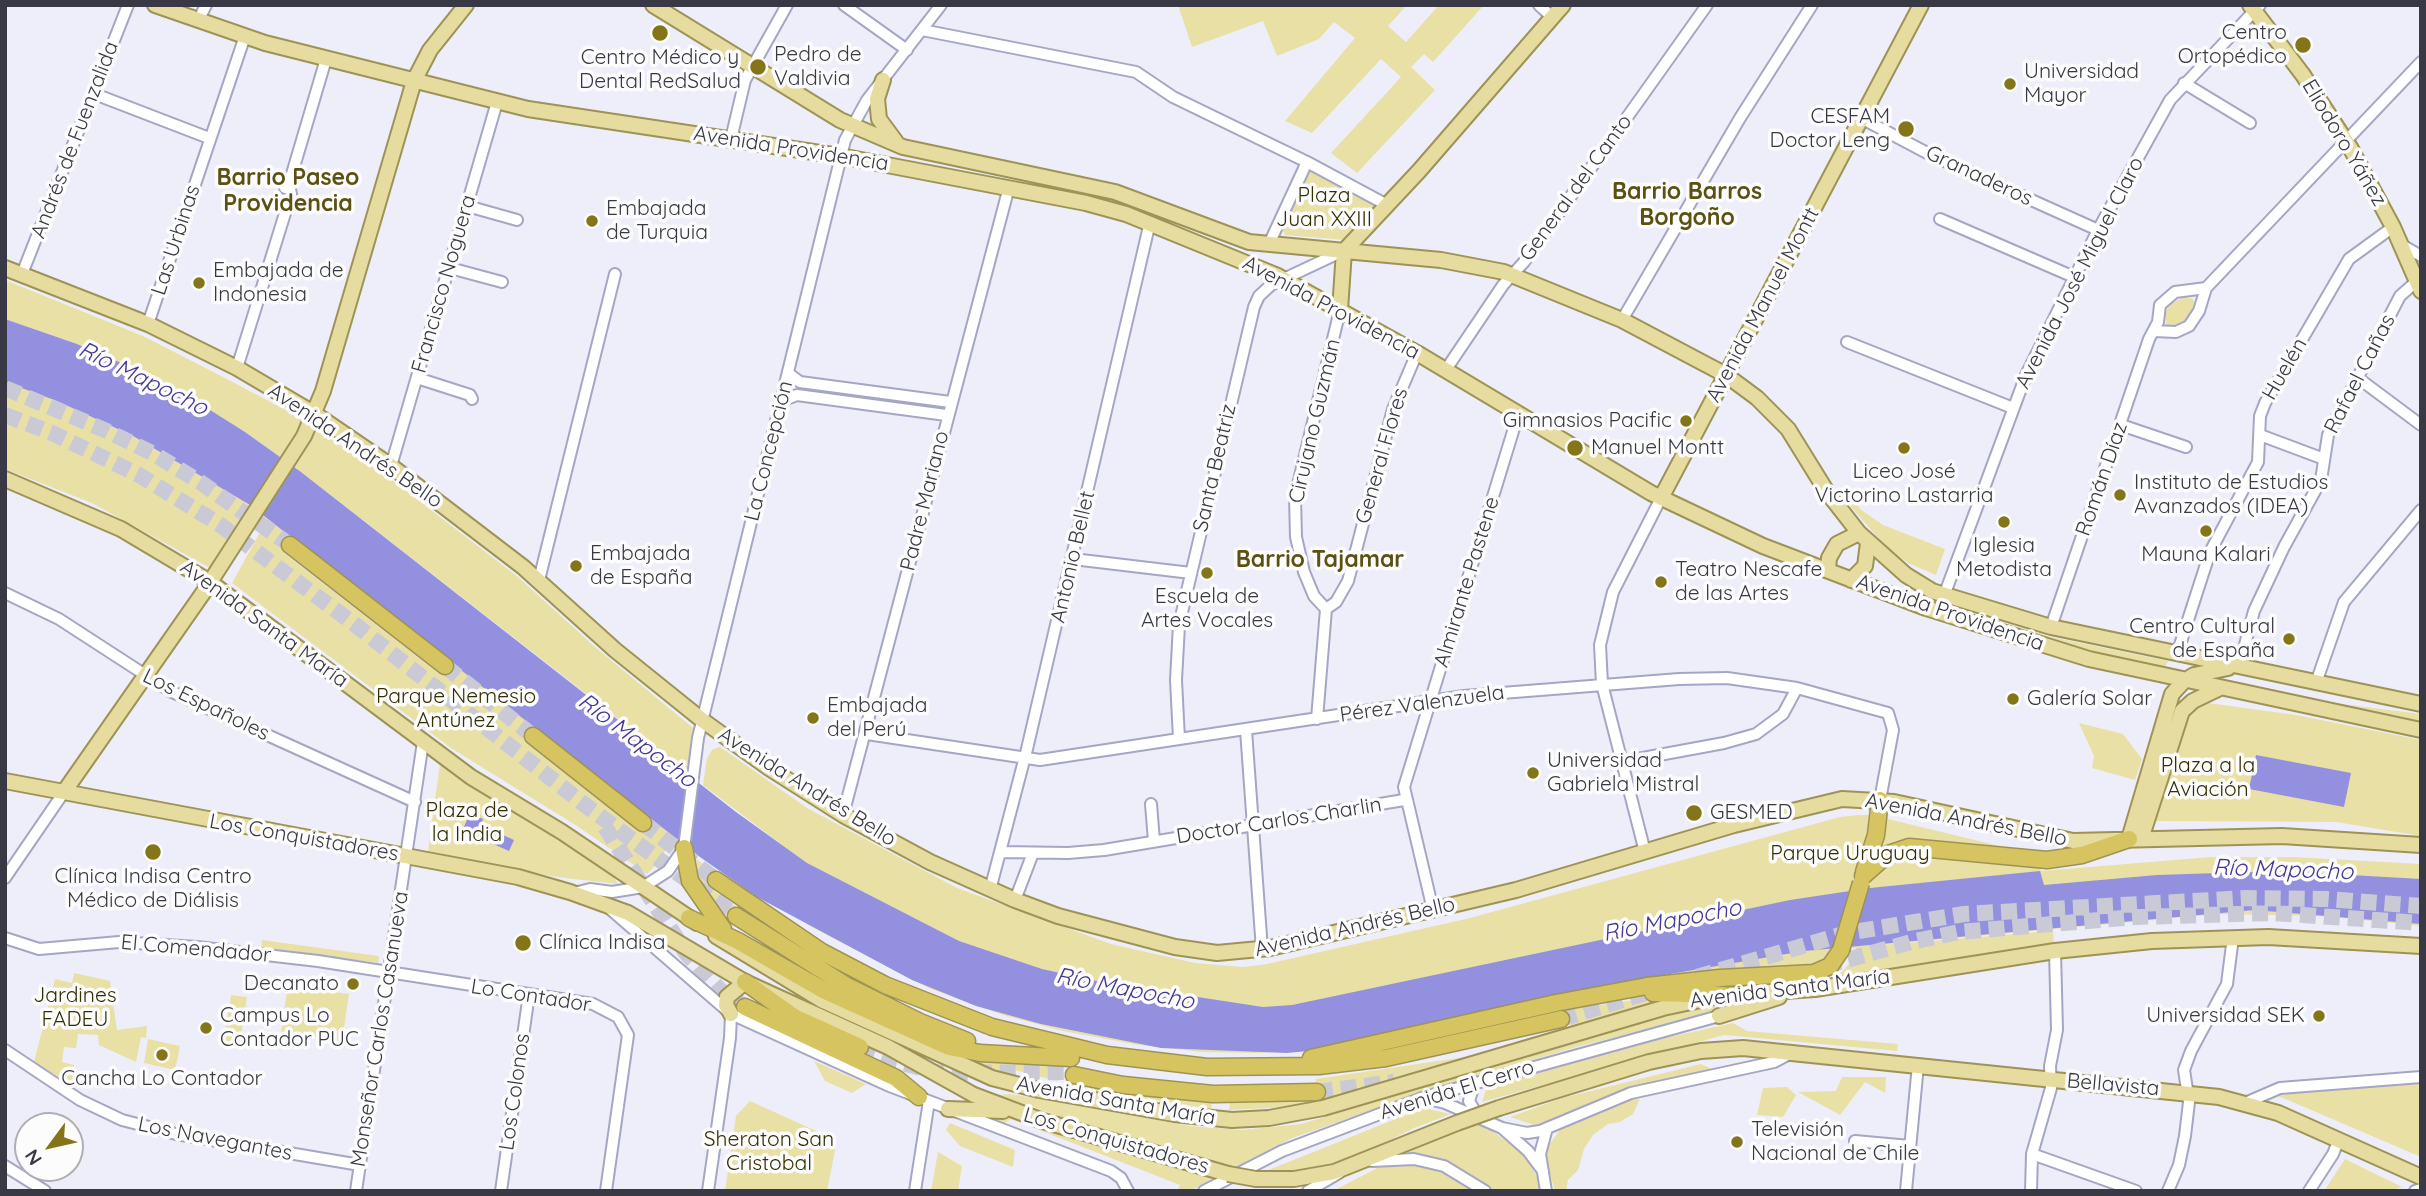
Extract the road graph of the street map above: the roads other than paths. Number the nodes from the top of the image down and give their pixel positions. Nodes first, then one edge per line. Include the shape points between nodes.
1 (128, 5) edge
2 (155, 5) edge
3 (206, 5) edge
4 (466, 5) edge
5 (653, 5) edge
6 (787, 5) edge
7 (844, 5) edge
8 (941, 5) edge
9 (1539, 5) edge
10 (1563, 5) edge
11 (1707, 5) edge
12 (1812, 5) edge
13 (1921, 5) edge
14 (2255, 7) edge
15 (1552, 17) junction
16 (198, 21) junction
17 (922, 30) junction
18 (245, 36) junction
19 (907, 50) junction
20 (326, 59) junction
21 (2421, 62) edge
22 (751, 67) junction
23 (883, 80) junction
24 (414, 81) junction
25 (2184, 83) junction
26 (92, 93) junction
27 (497, 102) junction
28 (1861, 118) junction
29 (2250, 123) dead end
30 (851, 126) junction
31 (204, 136) junction
32 (731, 139) junction
33 (2345, 139) junction
34 (903, 147) junction
35 (840, 156) junction
36 (1307, 162) junction
37 (1009, 187) junction
38 (1387, 205) junction
39 (467, 206) junction
40 (1940, 219) dead end
41 (517, 220) dead end
42 (1150, 222) junction
43 (2393, 227) junction
44 (2098, 230) junction
45 (1269, 244) junction
46 (2402, 245) junction
47 (1344, 251) junction
48 (2421, 256) edge
49 (5, 268) edge
50 (450, 268) junction
51 (22, 274) junction
52 (615, 274) dead end
53 (1512, 275) junction
54 (2074, 277) junction
55 (1283, 278) junction
56 (502, 282) dead end
57 (2419, 286) edge
58 (2206, 288) junction
59 (1340, 310) junction
60 (1622, 320) junction
61 (148, 324) junction
62 (2154, 331) junction
63 (1847, 342) dead end
64 (1417, 353) junction
65 (237, 368) junction
66 (1445, 370) junction
67 (788, 373) junction
68 (1726, 375) junction
69 (417, 378) junction
70 (2358, 378) junction
71 (814, 384) junction
72 (812, 397) junction
73 (472, 399) dead end
74 (782, 401) junction
75 (950, 402) junction
76 (2013, 408) junction
77 (315, 414) junction
78 (946, 415) junction
79 (1518, 415) junction
80 (2121, 425) junction
81 (2421, 425) edge
82 (2260, 435) junction
83 (2186, 447) dead end
84 (2323, 459) junction
85 (391, 466) junction
86 (5, 479) edge
87 (1661, 498) junction
88 (2421, 510) edge
89 (1863, 538) junction
90 (290, 545) tunnel mouth
91 (1073, 559) junction
92 (1828, 570) junction
93 (1191, 573) junction
94 (539, 580) junction
95 (1851, 580) junction
96 (210, 582) junction
97 (5, 593) edge
98 (1944, 596) junction
99 (1326, 609) junction
100 (1938, 612) junction
101 (2051, 627) junction
102 (2177, 654) junction
103 (445, 666) tunnel mouth
104 (2239, 667) junction
105 (145, 677) junction
106 (2183, 681) junction
107 (2316, 683) junction
108 (1602, 684) junction
109 (1797, 688) junction
110 (2218, 689) junction
111 (1430, 702) junction
112 (2421, 704) edge
113 (1317, 719) junction
114 (702, 720) junction
115 (1246, 730) junction
116 (2421, 730) edge
117 (867, 734) junction
118 (533, 736) tunnel mouth
119 (1179, 739) junction
120 (423, 742) junction
121 (1024, 760) junction
122 (1621, 762) junction
123 (5, 781) edge
124 (64, 792) junction
125 (1404, 800) junction
126 (1880, 800) junction
127 (415, 802) junction
128 (1152, 804) dead end
129 (843, 815) junction
130 (643, 823) tunnel mouth
131 (1252, 825) junction
132 (2135, 839) junction
133 (1154, 841) junction
134 (2421, 845) edge
135 (684, 847) junction
136 (1002, 852) junction
137 (1645, 852) junction
138 (1032, 853) junction
139 (406, 857) junction
140 (5, 878) edge
141 (716, 880) tunnel mouth
142 (1862, 880) junction
143 (643, 887) junction
144 (990, 890) junction
145 (574, 893) junction
146 (1015, 900) junction
147 (601, 902) junction
148 (1433, 910) junction
149 (736, 916) tunnel mouth
150 (689, 918) junction
151 (2421, 933) edge
152 (729, 936) junction
153 (2233, 937) junction
154 (5, 938) edge
155 (2404, 944) junction
156 (2421, 946) edge
157 (1262, 950) junction
158 (2055, 951) junction
159 (389, 973) junction
160 (745, 982) junction
161 (1797, 991) junction
162 (1608, 993) junction
163 (529, 994) junction
164 (1724, 996) junction
165 (738, 1011) junction
166 (1718, 1016) junction
167 (1561, 1019) tunnel mouth
168 (967, 1041) dead end
169 (860, 1047) tunnel mouth
170 (5, 1050) edge
171 (1791, 1053) junction
172 (1140, 1060) junction
173 (1918, 1065) junction
174 (1250, 1069) junction
175 (1074, 1075) tunnel mouth
176 (2421, 1077) edge
177 (2051, 1079) junction
178 (1475, 1082) junction
179 (2187, 1091) junction
180 (1317, 1092) tunnel mouth
181 (1422, 1098) junction
182 (924, 1099) junction
183 (2245, 1103) junction
184 (1499, 1108) joint
185 (948, 1109) junction
186 (1016, 1112) junction
187 (1480, 1118) junction
188 (1502, 1128) junction
189 (1547, 1128) junction
190 (2339, 1139) junction
191 (922, 1140) junction
192 (1856, 1141) dead end
193 (1910, 1146) junction
194 (2032, 1154) junction
195 (1369, 1161) junction
196 (360, 1165) junction
197 (5, 1166) edge
198 (1347, 1168) junction
199 (1542, 1171) junction
200 (2421, 1177) edge
201 (26, 1186) edge
202 (2421, 1189) edge
203 (45, 1191) edge
204 (356, 1191) edge
205 (501, 1191) edge
206 (606, 1191) edge
207 (708, 1191) edge
208 (908, 1191) edge
209 (915, 1191) edge
210 (1128, 1191) edge
211 (1204, 1191) edge
212 (1308, 1191) edge
213 (1485, 1191) edge
214 (1546, 1191) edge
215 (1906, 1191) edge
216 (2031, 1191) edge
217 (2136, 1191) edge
218 (2168, 1191) edge
219 (2309, 1191) edge
220 (2415, 1191) edge

1 - 26 street, Andrés de Fuenzalida
2 - 16 main road, Avenida Providencia
3 - 16 street
4 - 24 main road via 430,50
5 - 22 main road, Avenida Providencia
6 - 22 street
7 - 19 street
8 - 17 street, La Concepción
9 - 15 street
10 - 15 main road
11 - 53 street, General del Canto
12 - 60 street
13 - 28 main road, Avenida Manuel Montt
14 - 25 street, Avenida José Miguel Claro
14 - 33 main road, Eliodoro Yáñez
15 - 38 main road
16 - 18 main road, Avenida Providencia
17 - 19 street, La Concepción
17 - 36 street via 1136,72 1173,97
18 - 20 main road, Avenida Providencia
18 - 31 street, Las Urbinas
19 - 23 street, La Concepción
20 - 24 main road, Avenida Providencia
20 - 65 street
21 - 33 street
22 - 30 main road, Avenida Providencia
22 - 32 street
23 - 30 street, La Concepción
23 - 34 main road via 877,99 879,119 888,135
24 - 27 main road, Avenida Providencia
24 - 77 main road
25 - 29 street
25 - 44 street, Avenida José Miguel Claro via 2158,119
26 - 31 street
26 - 51 street, Andrés de Fuenzalida
27 - 32 main road, Avenida Providencia
27 - 39 street, Francisco Noguera
28 - 44 street, Granaderos
28 - 68 main road, Avenida Manuel Montt
30 - 34 main road, Avenida Providencia
30 - 35 street, La Concepción
31 - 61 street, Las Urbinas
32 - 35 main road, Avenida Providencia
33 - 43 main road, Eliodoro Yáñez
33 - 58 street
34 - 45 main road, Avenida Providencia via 1115,192 1226,235
35 - 37 main road, Avenida Providencia
35 - 67 street, La Concepción
36 - 38 street
36 - 45 street
37 - 42 main road, Avenida Providencia
37 - 75 street, Padre Mariano
38 - 47 main road
39 - 41 street
39 - 50 street, Francisco Noguera
40 - 54 street
42 - 55 main road, Avenida Providencia
42 - 91 street, Antonio Bellet
43 - 46 main road, Eliodoro Yáñez
43 - 82 street, Huelén via 2357,251 2341,271 2263,407
44 - 54 street, Avenida José Miguel Claro
45 - 47 main road, Avenida Providencia
46 - 48 street
46 - 57 main road, Eliodoro Yáñez
47 - 53 main road, Avenida Providencia via 1441,260
47 - 55 street, Santa Beatriz
47 - 59 main road
49 - 51 main road, Avenida Andrés Bello
50 - 56 street
50 - 69 street, Francisco Noguera
51 - 61 main road, Avenida Andrés Bello
52 - 94 street
53 - 60 main road, Avenida Providencia
53 - 66 street, General del Canto
54 - 76 street, Avenida José Miguel Claro
55 - 59 main road, Avenida Providencia
55 - 93 street, Santa Beatriz via 1261,292 1254,307
57 - 70 street, Rafael Cañas via 2400,296
58 - 62 street, Román Díaz via 2170,294 2161,305
58 - 62 street via 2189,326 2176,332
59 - 64 main road, Avenida Providencia
59 - 99 street, Cirujano Guzmán via 1295,497 1296,537 1304,572 1314,596
60 - 68 main road, Avenida Providencia
61 - 65 main road, Avenida Andrés Bello
62 - 80 street, Román Díaz
63 - 76 street
64 - 66 main road, Avenida Providencia
64 - 99 street, General Flores via 1393,409 1348,581 1336,602
65 - 77 main road, Avenida Andrés Bello
66 - 79 main road, Avenida Providencia
67 - 71 street via 795,380
67 - 74 street, La Concepción
68 - 87 main road, Avenida Manuel Montt
68 - 89 main road, Avenida Providencia via 1788,429 1827,492
69 - 73 street
69 - 85 street, Francisco Noguera
70 - 81 street
70 - 84 street, Rafael Cañas via 2328,435
71 - 72 street via 807,390
71 - 75 street
72 - 74 street via 792,395
72 - 78 street
74 - 114 street, La Concepción
75 - 78 street, Padre Mariano
76 - 98 street, Avenida José Miguel Claro
77 - 85 main road, Avenida Andrés Bello
77 - 96 main road via 290,461
78 - 117 street, Padre Mariano
79 - 87 main road, Avenida Providencia
79 - 111 street, Almirante Pastene
80 - 83 street
80 - 101 street, Román Díaz
82 - 84 street
82 - 102 street, Huelén via 2258,462 2210,552
84 - 104 street, Rafael Cañas via 2318,488 2254,611
85 - 94 main road, Avenida Andrés Bello
86 - 96 main road, Avenida Santa María via 121,529
87 - 92 main road, Avenida Providencia via 1763,546
87 - 108 street, Avenida Manuel Montt via 1606,611 1600,645
88 - 107 street via 2344,602
89 - 92 main road via 1837,544
89 - 95 main road via 1867,563
89 - 98 main road, Avenida Providencia via 1918,584
90 - 103 highway
91 - 93 street
91 - 121 street, Antonio Bellet
92 - 95 main road, Avenida Providencia
93 - 119 street, Santa Beatriz via 1177,636
94 - 114 main road, Avenida Andrés Bello via 601,638
95 - 100 main road, Avenida Providencia
96 - 105 main road
96 - 120 main road, Avenida Santa María
97 - 105 street, Los Españoles via 71,626
98 - 100 street, Avenida José Miguel Claro
98 - 101 main road, Avenida Providencia
99 - 113 street
100 - 106 main road, Avenida Providencia via 2089,660
101 - 102 main road, Avenida Providencia
102 - 104 main road, Avenida Providencia
104 - 106 main road via 2202,672
104 - 107 main road, Avenida Providencia
105 - 124 main road
105 - 127 street, Los Españoles
106 - 110 main road, Avenida Providencia
106 - 132 main road via 2170,699
107 - 112 main road, Avenida Providencia
108 - 109 street, Pérez Valenzuela via 1714,678
108 - 111 street, Pérez Valenzuela
108 - 122 street, Avenida Manuel Montt
109 - 122 street via 1783,713 1756,734
109 - 126 street, Pérez Valenzuela via 1890,715 1893,730
110 - 116 main road, Avenida Providencia
110 - 132 main road via 2182,711
111 - 113 street, Pérez Valenzuela
111 - 125 street, Almirante Pastene
113 - 115 street, Pérez Valenzuela
114 - 129 main road, Avenida Andrés Bello
114 - 135 street, La Concepción
115 - 119 street, Pérez Valenzuela
115 - 131 street
117 - 121 street, Pérez Valenzuela
117 - 129 street, Padre Mariano
118 - 130 highway
119 - 121 street, Pérez Valenzuela
120 - 127 street, Monseñor Carlos Casanueva
120 - 143 main road, Avenida Santa María
121 - 136 street, Antonio Bellet
122 - 137 street, Avenida Manuel Montt
123 - 124 main road, Los Conquistadores
124 - 139 main road, Los Conquistadores
124 - 140 street
125 - 131 street, Doctor Carlos Charlin
125 - 148 street, Almirante Pastene
126 - 132 main road, Avenida Andrés Bello via 2054,839
126 - 137 main road, Avenida Andrés Bello via 1817,803
126 - 142 highway via 1876,835
127 - 139 street, Monseñor Carlos Casanueva
128 - 133 street, Doctor Carlos Charlin
129 - 144 main road, Avenida Andrés Bello
131 - 133 street, Doctor Carlos Charlin
131 - 157 street
132 - 134 main road, Avenida Andrés Bello via 2282,835
132 - 142 highway via 2048,860 1909,847 1881,858
133 - 138 street, Doctor Carlos Charlin via 1088,852
135 - 143 street via 667,872
135 - 152 highway via 690,881
136 - 138 street, Doctor Carlos Charlin
136 - 144 street, Antonio Bellet
137 - 148 main road, Avenida Andrés Bello
138 - 146 street
139 - 145 main road, Los Conquistadores via 533,880
139 - 159 street, Monseñor Carlos Casanueva
141 - 172 highway via 822,952 933,1006 1018,1035
142 - 162 highway, bridge via 1842,950 1830,966 1814,973 1695,980
143 - 145 street
143 - 150 main road, Avenida Santa María
144 - 146 main road, Avenida Andrés Bello
145 - 147 main road, Los Conquistadores
146 - 157 main road, Avenida Andrés Bello via 1175,947 1217,953
147 - 160 main road, Los Conquistadores via 641,919
147 - 165 street, Los Conquistadores
148 - 157 main road, Avenida Andrés Bello
149 - 168 highway via 847,986
150 - 152 highway
150 - 164 main road, Avenida Santa María via 798,988 971,1070 1039,1090 1222,1120 1269,1118 1323,1108 1663,1008
151 - 155 main road
152 - 172 highway via 825,991 958,1049
153 - 155 main road, Avenida Santa María
153 - 158 main road, Avenida Santa María
153 - 179 street via 2227,984 2184,1070
154 - 159 street, El Comendador via 38,949 119,942 197,947
155 - 156 main road, Avenida Santa María
158 - 161 main road, Avenida Santa María
158 - 177 street via 2058,1020
159 - 163 street, Lo Contador
159 - 196 street, Monseñor Carlos Casanueva
160 - 165 main road via 727,997 726,1005
160 - 169 highway via 794,1017
160 - 186 main road, Los Conquistadores via 888,1047 964,1091
161 - 164 main road, Avenida Santa María
161 - 166 main road
162 - 164 highway
162 - 174 highway
163 - 205 street, Los Colonos
163 - 206 street, Lo Contador via 593,1003 625,1025 628,1048
164 - 166 main road
165 - 182 highway via 896,1078
165 - 207 street
166 - 178 street, Avenida El Cerro
167 - 174 highway via 1362,1062
170 - 196 street, Los Navegantes via 80,1100 122,1120 176,1134
171 - 173 main road, Bellavista
171 - 184 main road, Bellavista via 1732,1048 1688,1053 1612,1071
171 - 189 street, Bellavista via 1774,1062 1615,1098
172 - 174 highway
173 - 177 main road, Bellavista
173 - 193 street
175 - 180 highway via 1188,1092
176 - 183 street via 2280,1088
177 - 179 main road, Bellavista
177 - 194 street
178 - 181 street, Avenida El Cerro
178 - 187 street via 1469,1101
179 - 183 main road, Bellavista
179 - 218 street via 2182,1156
181 - 187 street
181 - 211 street, Avenida El Cerro via 1282,1151
182 - 185 street, Los Conquistadores
182 - 191 street
183 - 190 main road, Bellavista
184 - 195 main road, Los Conquistadores, bridge
185 - 186 main road
185 - 210 street, Los Conquistadores via 1111,1171
186 - 198 main road, Los Conquistadores, bridge via 1256,1179 1294,1179
187 - 188 street
188 - 189 street, Bellavista via 1527,1133
188 - 199 street
189 - 199 street via 1541,1146
190 - 200 main road, Bellavista
190 - 219 street
191 - 208 street via 914,1154
191 - 209 street
192 - 193 street
193 - 215 street
194 - 216 street
194 - 217 street
195 - 198 main road, Los Conquistadores
195 - 213 street via 1414,1159 1444,1166
196 - 204 street, Monseñor Carlos Casanueva
197 - 201 street
198 - 212 street
199 - 214 street
201 - 203 street
202 - 220 street

